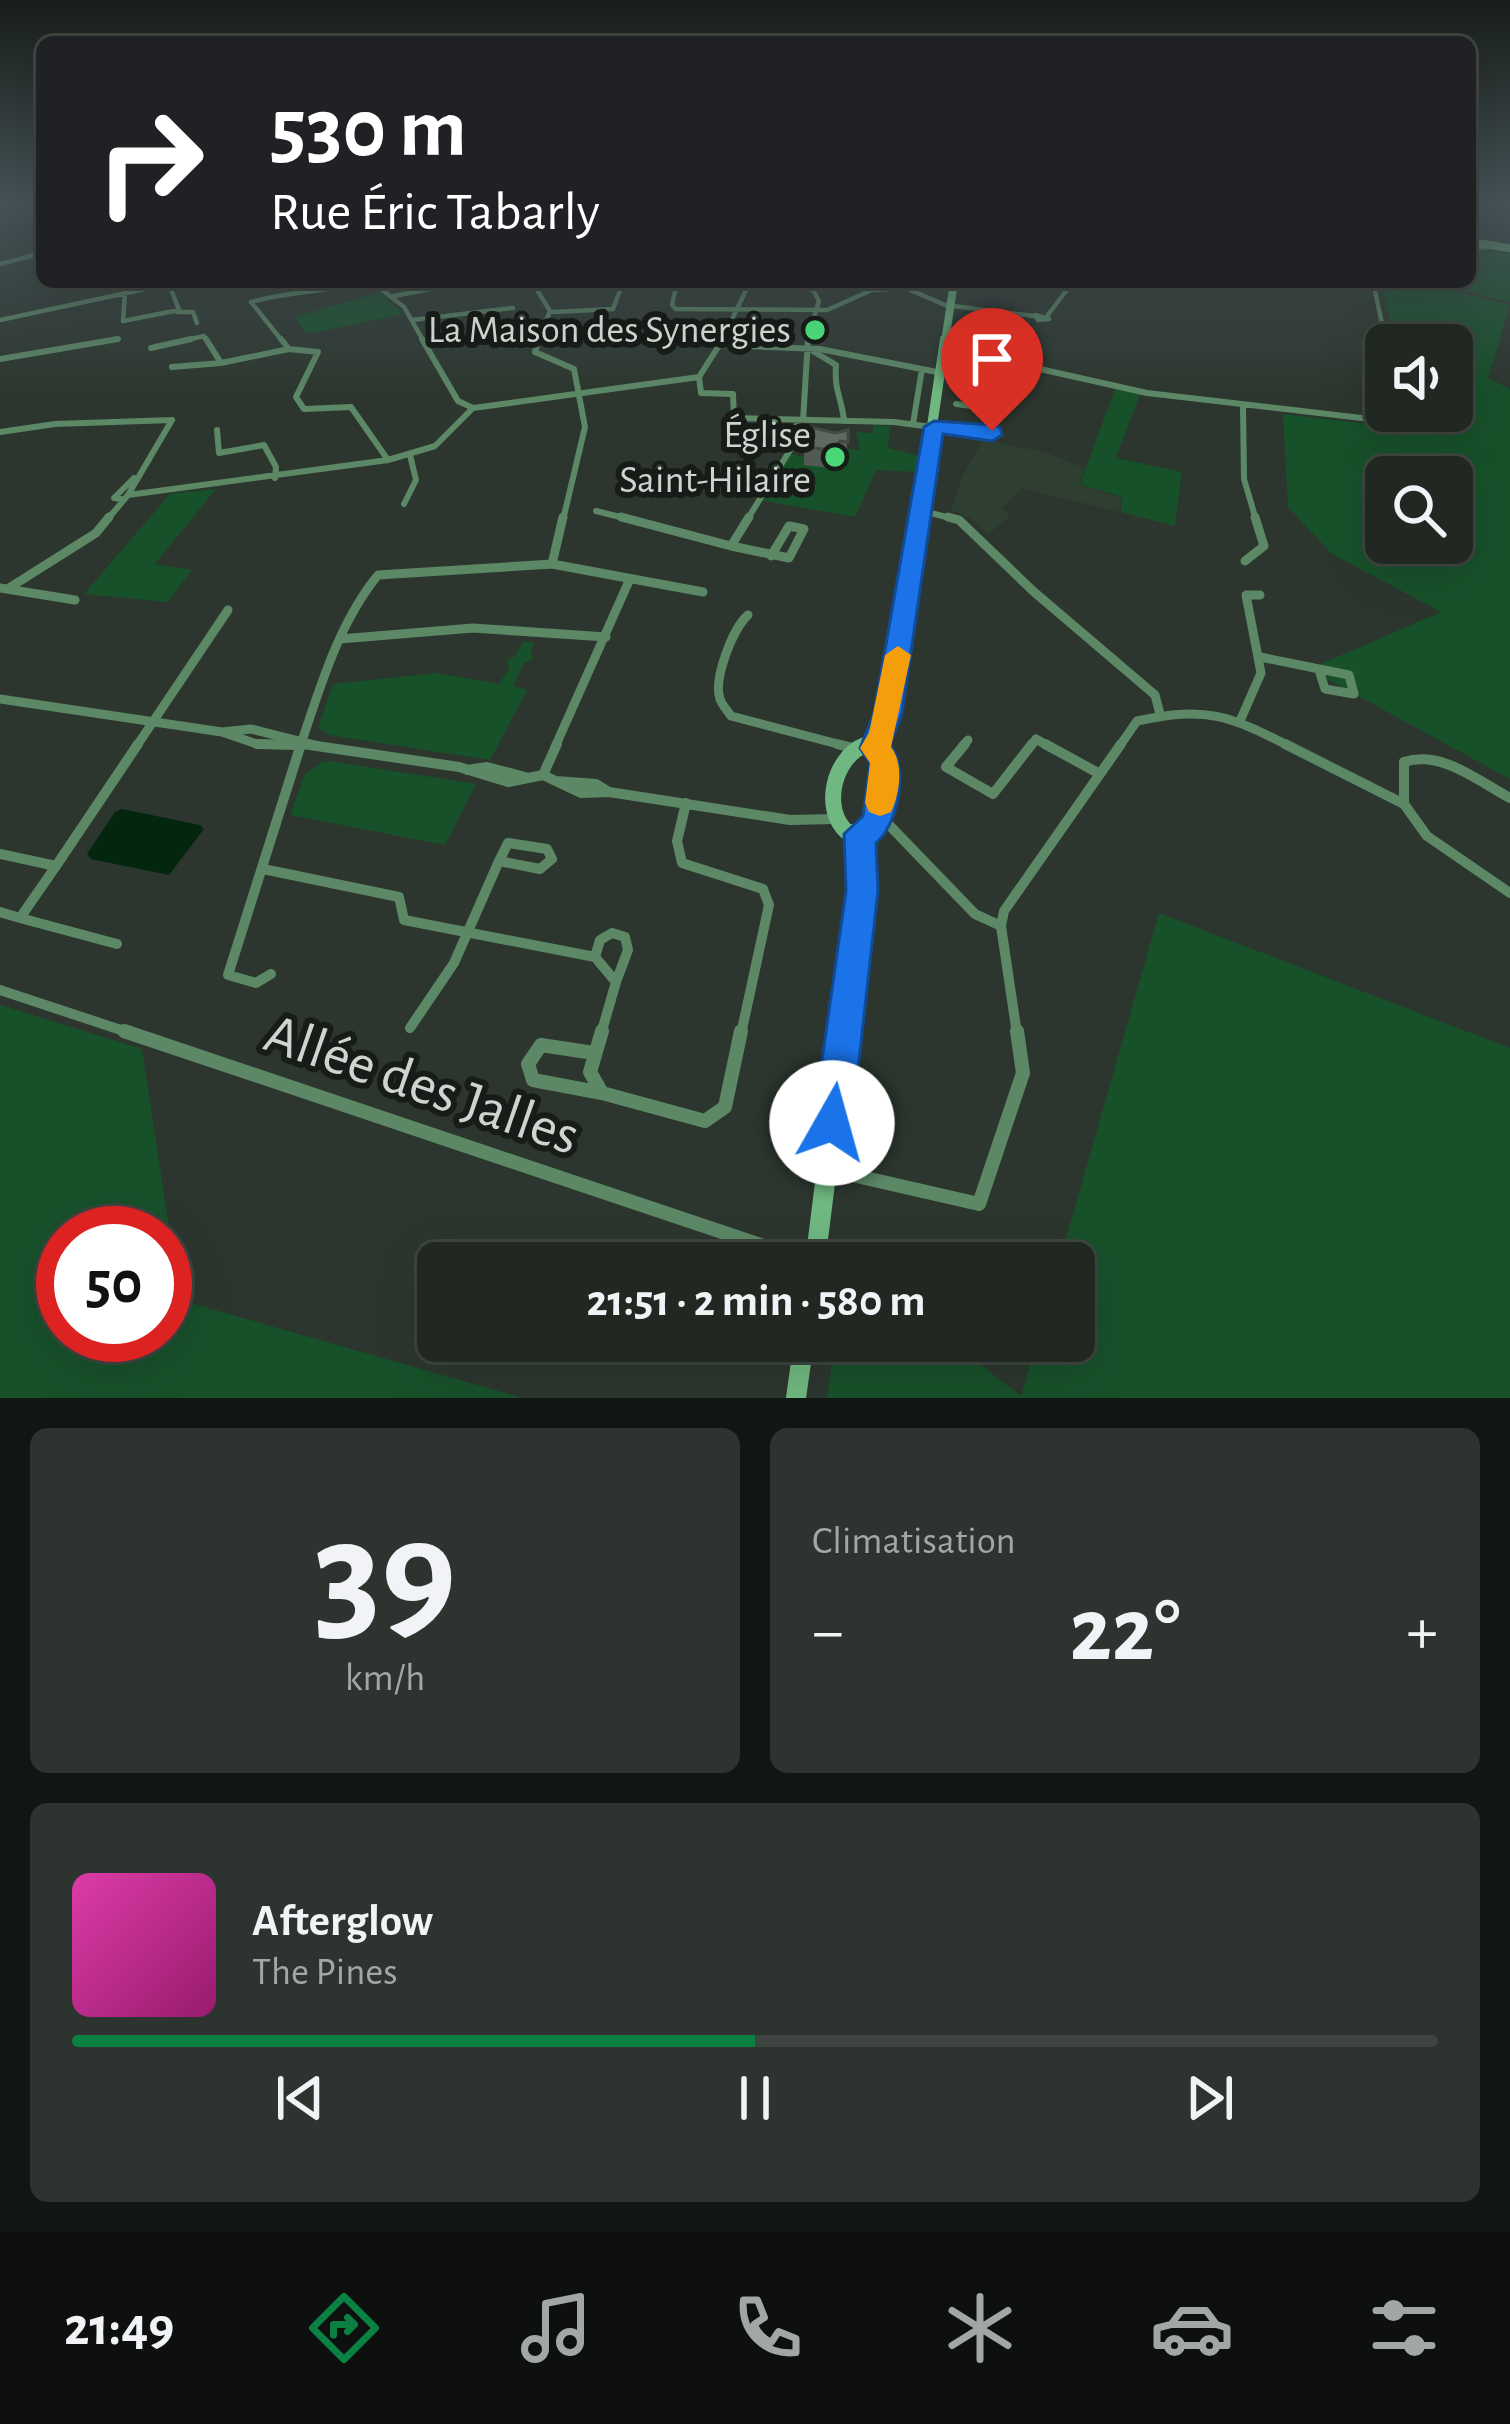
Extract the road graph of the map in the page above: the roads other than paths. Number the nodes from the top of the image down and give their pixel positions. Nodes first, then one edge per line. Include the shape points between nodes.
1 (150, 288) edge
2 (174, 288) edge
3 (340, 288) edge
4 (381, 288) edge
5 (436, 288) edge
6 (537, 288) edge
7 (621, 288) edge
8 (676, 288) edge
9 (748, 288) edge
10 (804, 288) edge
11 (907, 288) joint
12 (953, 288) edge
13 (1068, 288) edge
14 (1374, 288) edge
15 (125, 293) junction
16 (394, 296) junction
17 (951, 306) junction
18 (513, 308) dead end
19 (817, 311) junction
20 (553, 312) junction
21 (737, 312) junction
22 (177, 313) junction
23 (0, 320) edge
24 (412, 320) junction
25 (197, 323) dead end
26 (1382, 324) edge
27 (118, 339) dead end
28 (720, 345) junction
29 (946, 347) junction
30 (152, 348) dead end
31 (808, 348) junction
32 (289, 349) junction
33 (0, 359) edge
34 (220, 363) junction
35 (172, 368) dead end
36 (922, 369) junction
37 (942, 373) junction
38 (699, 377) junction
39 (580, 393) junction
40 (956, 404) dead end
41 (1243, 406) junction
42 (473, 408) junction
43 (1365, 416) edge
44 (767, 420) junction
45 (803, 421) junction
46 (839, 422) junction
47 (913, 424) junction
48 (934, 427) junction
49 (217, 430) dead end
50 (790, 431) junction
51 (0, 432) edge
52 (410, 455) junction
53 (388, 460) junction
54 (275, 478) junction
55 (124, 497) junction
56 (404, 504) dead end
57 (596, 511) dead end
58 (922, 511) junction
59 (731, 546) junction
60 (771, 556) junction
61 (1245, 561) dead end
62 (551, 563) junction
63 (629, 581) junction
64 (4, 588) edge
65 (703, 592) dead end
66 (1260, 595) dead end
67 (75, 599) dead end
68 (228, 610) dead end
69 (748, 615) dead end
70 (606, 638) junction
71 (340, 639) junction
72 (1261, 657) junction
73 (1319, 670) dead end
74 (0, 699) edge
75 (1160, 713) junction
76 (151, 722) junction
77 (1240, 722) junction
78 (968, 740) dead end
79 (303, 744) junction
80 (853, 748) junction
81 (875, 748) junction
82 (1100, 774) junction
83 (543, 776) junction
84 (1510, 799) edge
85 (686, 803) junction
86 (1404, 804) junction
87 (834, 819) junction
88 (878, 820) junction
89 (860, 834) junction
90 (0, 854) edge
91 (498, 861) dead end
92 (56, 866) junction
93 (263, 869) junction
94 (1510, 892) edge
95 (0, 912) edge
96 (20, 918) junction
97 (1001, 926) junction
98 (469, 932) junction
99 (117, 944) dead end
100 (595, 957) junction
101 (271, 974) dead end
102 (616, 982) junction
103 (0, 990) edge
104 (410, 1028) dead end
105 (594, 1053) junction
106 (602, 1093) junction
107 (826, 1169) junction
108 (752, 1242) edge
109 (817, 1242) edge
110 (801, 1362) edge
111 (796, 1398) edge

1 - 15 street
2 - 22 street
3 - 32 street via 251,302
4 - 16 street
5 - 16 street
6 - 20 street
7 - 20 street via 613,309
8 - 21 street via 676,309
9 - 21 street
10 - 19 street via 817,294
11 - 17 street
11 - 19 street via 872,290
12 - 17 main road
13 - 17 street via 1047,316
14 - 26 street
15 - 22 street via 125,322
15 - 23 street
16 - 24 street
17 - 29 main road
18 - 24 street
19 - 21 street
19 - 31 street
20 - 39 street via 536,352 574,369
21 - 28 street
22 - 25 street via 193,312
24 - 42 street via 458,401
27 - 33 street
28 - 31 street
28 - 38 street
29 - 37 main road
29 - 41 street via 1098,384
30 - 34 street via 204,336
31 - 36 street
31 - 45 street
31 - 46 street via 836,365
32 - 34 street
32 - 53 street via 318,352 296,397 304,409 351,407
34 - 35 street
36 - 37 street
36 - 47 street
37 - 48 main road
38 - 39 street
38 - 44 street via 701,393 733,394 734,418
39 - 42 street
39 - 62 street via 585,427
40 - 48 street via 995,410 992,435
41 - 43 street
41 - 61 street via 1244,479 1264,546
42 - 52 street via 444,441
44 - 45 street
44 - 50 street
45 - 46 street
45 - 50 street
46 - 47 street
47 - 48 street
48 - 58 main road
49 - 54 street via 219,452 264,446
50 - 59 street via 795,442
51 - 55 street via 172,420 114,498
52 - 53 street
52 - 56 street via 416,479
53 - 54 street
54 - 55 street
55 - 64 street via 96,533
57 - 59 street
58 - 75 street via 968,527 1155,694
58 - 81 main road
59 - 60 street
60 - 60 street via 789,558 804,530 789,526
62 - 63 street
62 - 71 street via 378,575
63 - 65 street
63 - 70 street
64 - 67 street
66 - 72 street via 1246,595
68 - 76 street
69 - 80 street via 719,686 731,716
70 - 71 street via 475,624
70 - 83 street
71 - 79 street
72 - 73 street
72 - 77 street
74 - 76 street
75 - 77 street via 1189,710
75 - 82 street via 1137,721
76 - 79 street via 257,744
76 - 92 street
77 - 86 street
78 - 82 street via 946,766 993,794 1036,739
79 - 83 street via 508,782
79 - 93 street
80 - 81 main road
80 - 87 main road via 844,757
81 - 88 main road via 885,760
82 - 97 street via 1027,873
83 - 85 street via 583,795
84 - 86 street via 1414,756 1404,762
85 - 87 street
85 - 106 street via 677,841 682,863 746,880 763,889 769,905 724,1107 705,1121
86 - 94 street via 1426,836
87 - 89 main road
88 - 89 main road
88 - 97 street via 975,914
89 - 107 main road via 862,891
90 - 92 street
91 - 98 street
92 - 96 street
93 - 98 street via 400,898 404,920
93 - 101 street via 228,975 256,983
95 - 96 street
96 - 99 street
97 - 107 street via 1023,1073 979,1204
98 - 100 street
98 - 104 street via 436,1001
100 - 102 street
100 - 102 street via 600,940 625,937
102 - 105 street
103 - 108 street, Allée des Jalles
105 - 106 street via 590,1072
105 - 106 street via 541,1045 528,1064 533,1080
107 - 109 main road
110 - 111 main road

